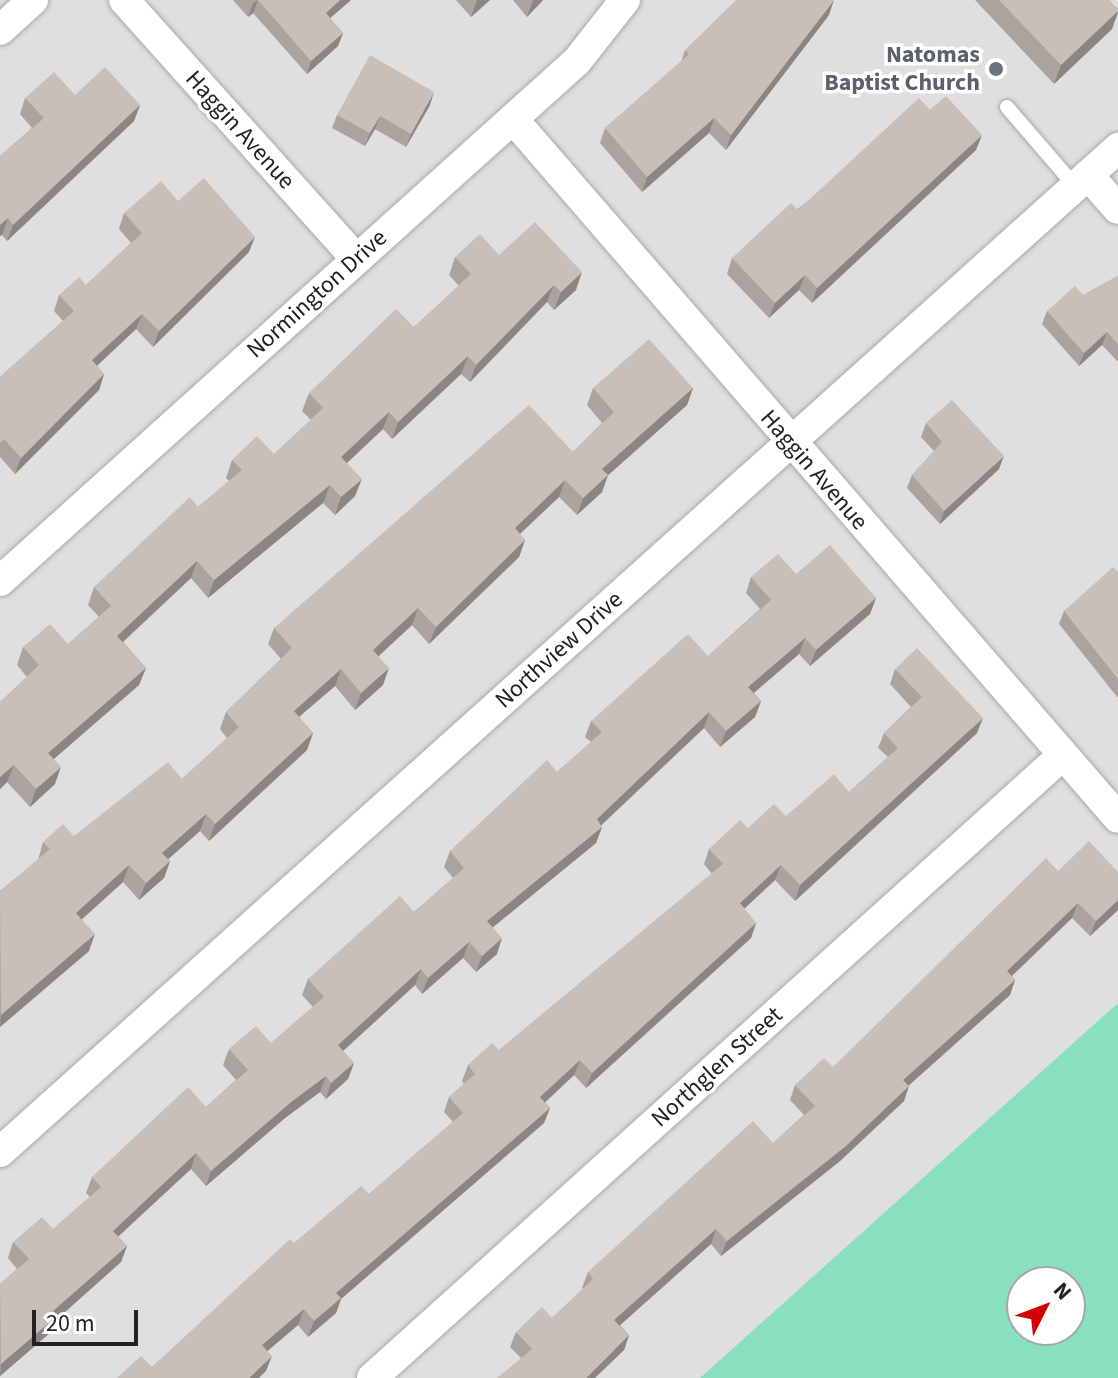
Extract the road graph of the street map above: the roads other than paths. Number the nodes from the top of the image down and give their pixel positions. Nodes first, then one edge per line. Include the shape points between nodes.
1 (33, 0) edge
2 (124, 0) edge
3 (625, 0) edge
4 (0, 30) edge
5 (1007, 107) dead end
6 (513, 119) junction
7 (1118, 148) edge
8 (1081, 181) junction
9 (1118, 209) edge
10 (356, 259) junction
11 (789, 443) junction
12 (0, 581) edge
13 (1063, 755) junction
14 (1118, 818) edge
15 (0, 1152) edge
16 (372, 1378) edge

1 - 4 street
2 - 10 street, Haggin Avenue
3 - 6 street, Normington Drive via 577,61
5 - 8 lane
6 - 10 street, Normington Drive
6 - 11 street, Haggin Avenue
7 - 8 street, Northview Drive
8 - 9 street
8 - 11 street, Northview Drive
10 - 12 street, Normington Drive
11 - 13 street, Haggin Avenue
11 - 15 street, Northview Drive
13 - 14 street, Haggin Avenue
13 - 16 street, Northglen Street

